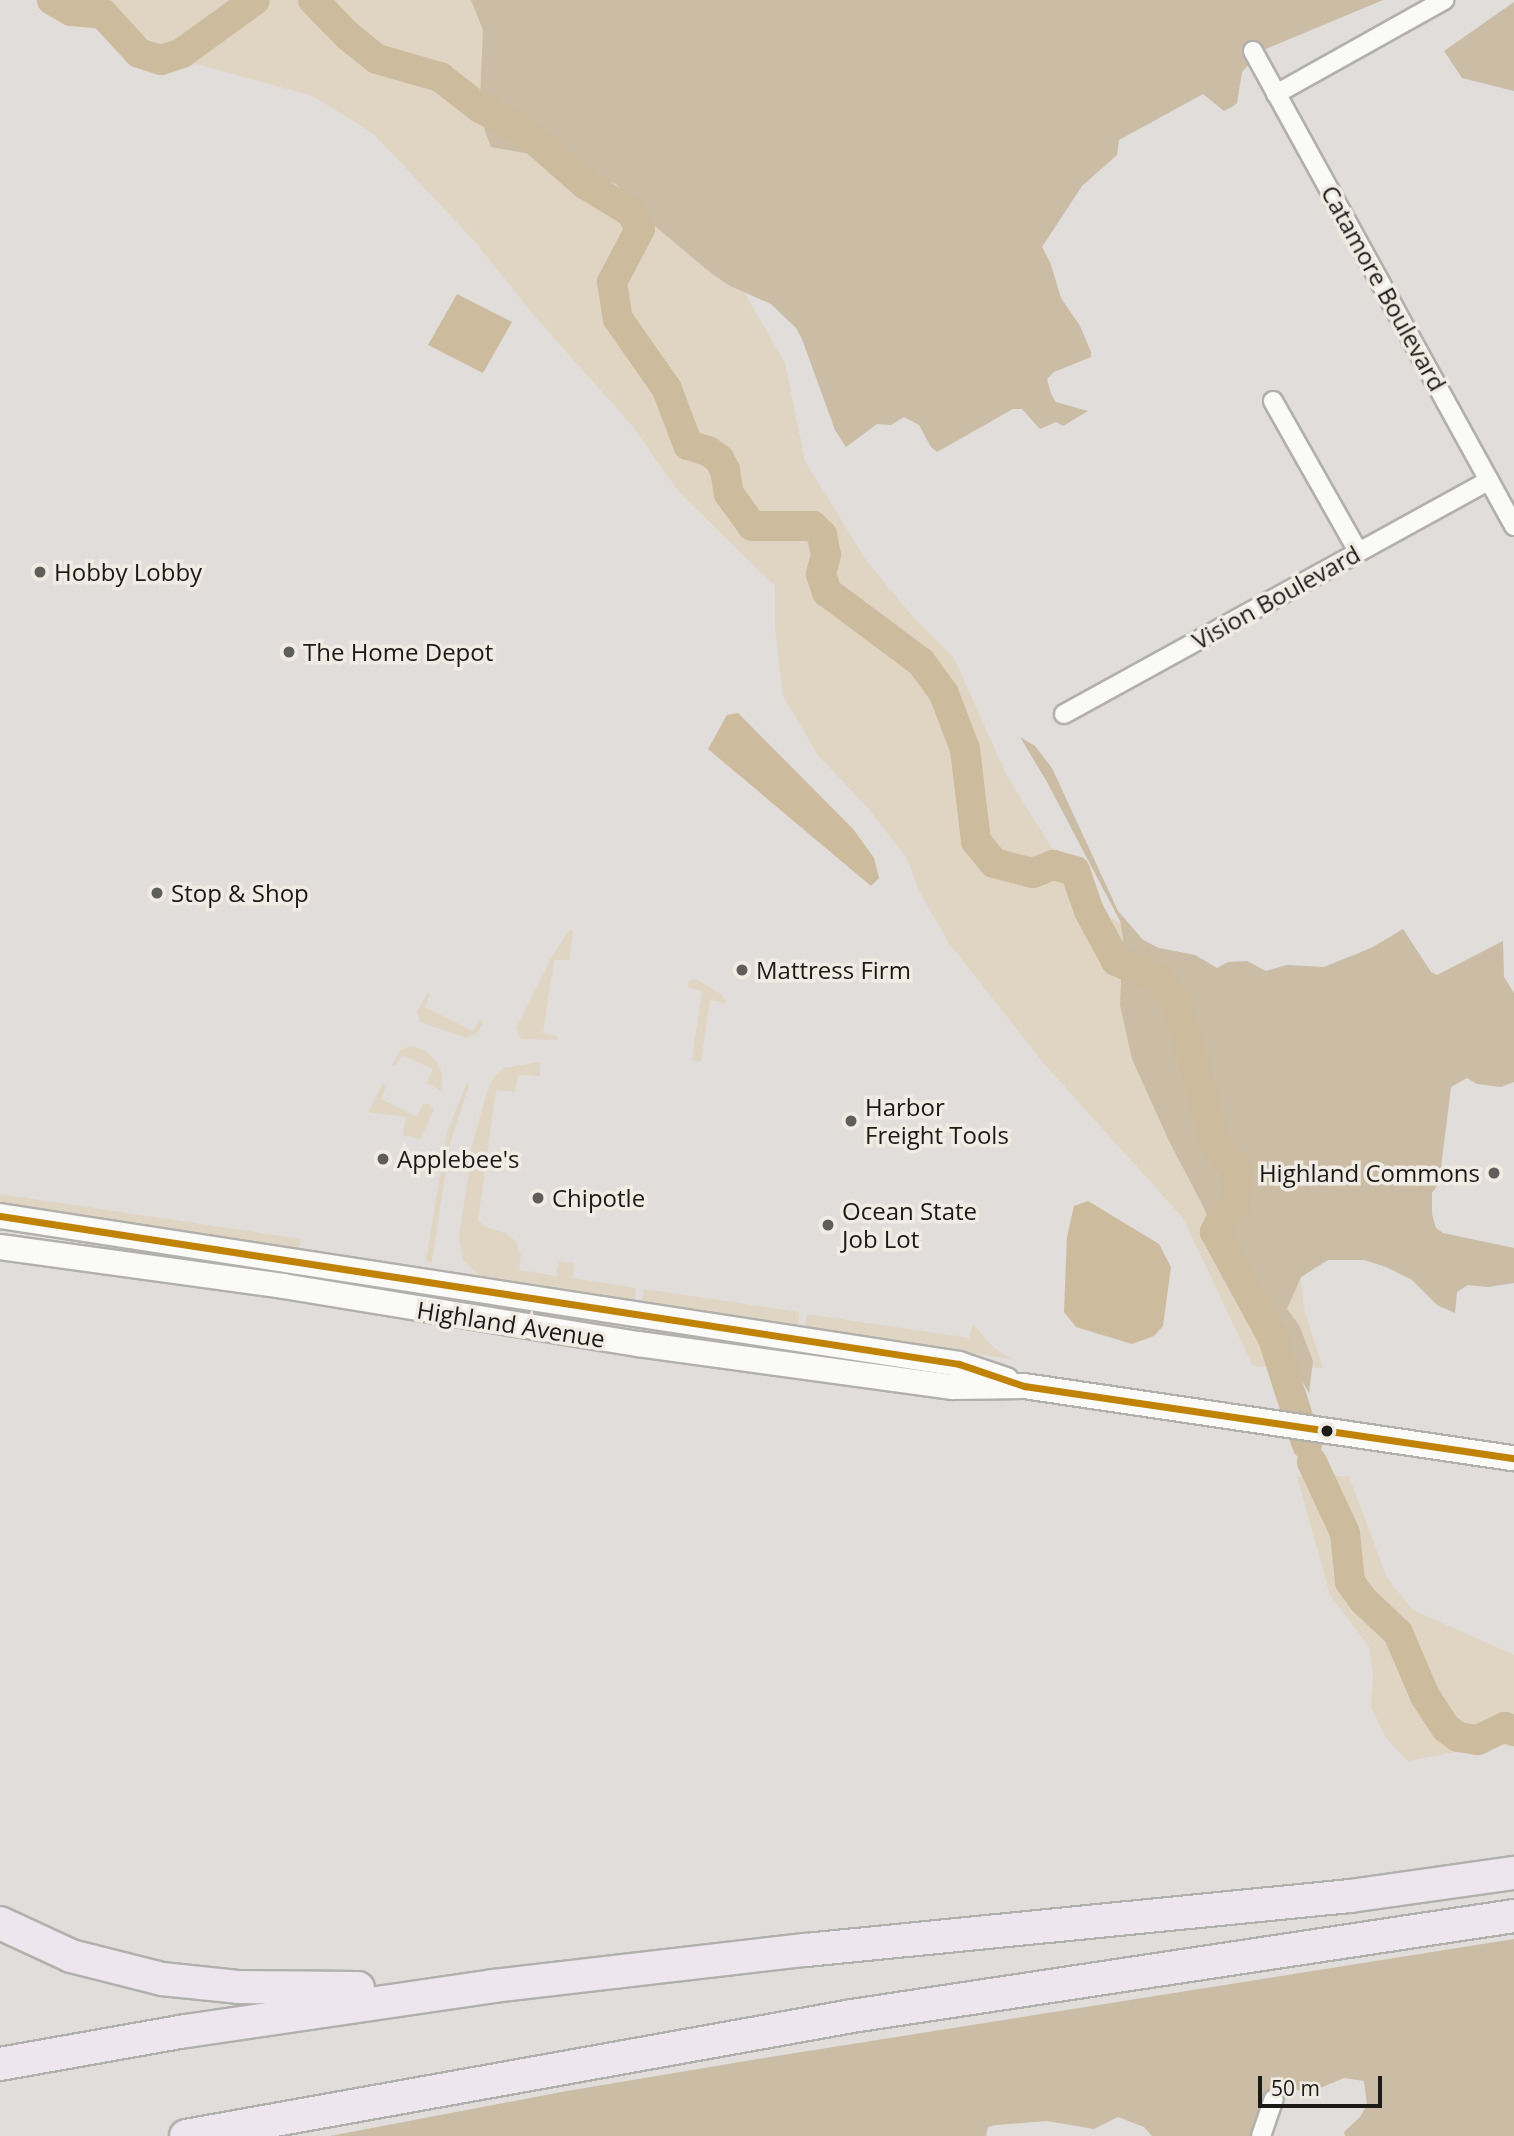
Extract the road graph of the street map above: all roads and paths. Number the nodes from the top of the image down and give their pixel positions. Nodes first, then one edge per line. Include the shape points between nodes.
1 (1444, 0) edge
2 (1253, 51) dead end
3 (1276, 94) junction
4 (1273, 401) dead end
5 (1489, 480) junction
6 (1514, 526) edge
7 (1358, 551) junction
8 (1064, 714) dead end
9 (0, 1216) edge
10 (0, 1247) edge
11 (1024, 1386) junction
12 (1514, 1458) edge
13 (1514, 1873) edge
14 (1514, 1916) edge
15 (0, 1923) edge
16 (493, 1986) junction
17 (0, 2064) edge
18 (1273, 2099) dead end
19 (186, 2136) edge
20 (1261, 2136) edge

1 - 3 street
2 - 3 street, Catamore Boulevard
3 - 5 street, Catamore Boulevard
4 - 7 street
5 - 6 street, Catamore Boulevard
5 - 7 street, Vision Boulevard
7 - 8 street, Vision Boulevard
9 - 11 main road, Highland Avenue via 946,1362
10 - 11 main road, Highland Avenue via 953,1387
11 - 12 main road, Highland Avenue
13 - 16 highway via 1350,1896
14 - 19 highway via 852,2016
15 - 16 highway via 71,1956 196,1984 284,1989
16 - 17 highway via 213,2026
18 - 20 street

